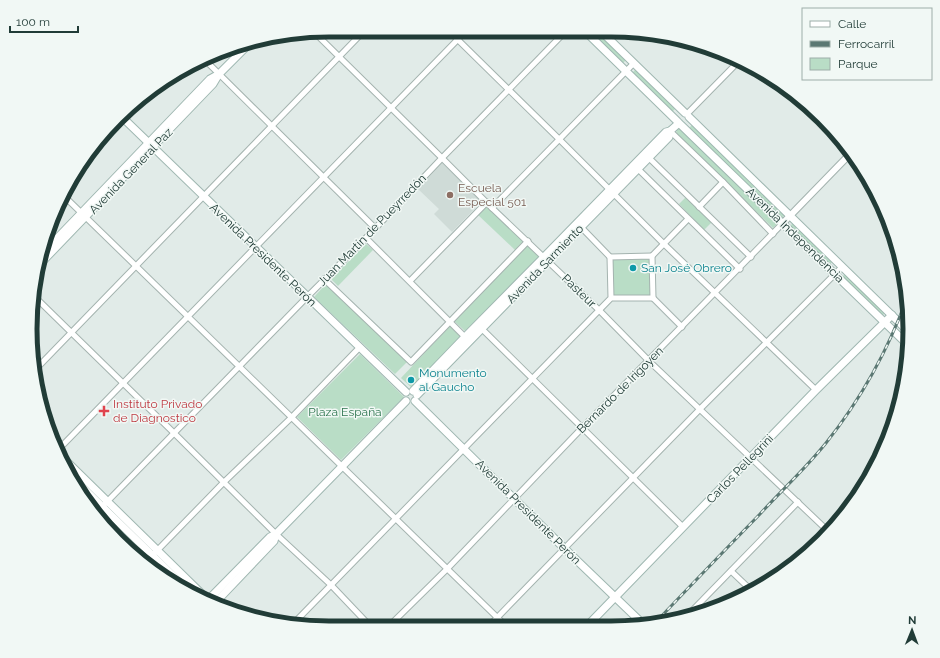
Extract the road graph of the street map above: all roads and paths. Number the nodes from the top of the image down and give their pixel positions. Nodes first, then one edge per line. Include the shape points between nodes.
1 (358, 37) edge
2 (455, 37) edge
3 (461, 37) edge
4 (560, 37) edge
5 (591, 37) edge
6 (607, 37) edge
7 (320, 38) edge
8 (458, 40) junction
9 (243, 50) edge
10 (339, 57) junction
11 (208, 63) edge
12 (634, 63) junction
13 (735, 65) edge
14 (626, 71) junction
15 (219, 74) junction
16 (509, 90) junction
17 (391, 108) junction
18 (687, 115) junction
19 (125, 120) edge
20 (679, 123) junction
21 (271, 126) junction
22 (670, 132) junction
23 (560, 139) junction
24 (150, 145) junction
25 (646, 156) junction
26 (847, 157) edge
27 (442, 158) junction
28 (636, 166) junction
29 (324, 177) junction
30 (723, 182) junction
31 (612, 191) junction
32 (203, 196) junction
33 (67, 199) edge
34 (487, 202) junction
35 (698, 207) junction
36 (492, 208) junction
37 (84, 215) junction
38 (790, 216) junction
39 (688, 219) junction
40 (783, 224) junction
41 (579, 225) junction
42 (375, 228) junction
43 (773, 234) junction
44 (366, 238) junction
45 (528, 241) junction
46 (664, 244) junction
47 (256, 247) junction
48 (48, 248) edge
49 (652, 256) junction
50 (46, 257) edge
51 (610, 257) junction
52 (751, 257) junction
53 (546, 259) junction
54 (136, 265) junction
55 (842, 267) junction
56 (740, 268) junction
57 (835, 274) junction
58 (324, 280) junction
59 (410, 280) junction
60 (716, 293) junction
61 (307, 297) junction
62 (611, 298) junction
63 (653, 298) junction
64 (39, 300) edge
65 (598, 310) junction
66 (892, 315) junction
67 (188, 316) junction
68 (450, 321) junction
69 (885, 322) junction
70 (479, 326) junction
71 (903, 326) edge
72 (682, 327) junction
73 (71, 332) junction
74 (467, 339) junction
75 (902, 339) edge
76 (767, 343) junction
77 (359, 348) junction
78 (649, 361) junction
79 (39, 366) edge
80 (239, 366) junction
81 (532, 378) junction
82 (123, 383) junction
83 (816, 390) junction
84 (413, 395) junction
85 (700, 409) junction
86 (292, 417) junction
87 (582, 428) junction
88 (174, 433) junction
89 (62, 448) edge
90 (464, 449) junction
91 (751, 458) junction
92 (342, 466) junction
93 (75, 472) edge
94 (634, 478) junction
95 (224, 482) junction
96 (85, 490) edge
97 (515, 498) junction
98 (798, 502) junction
99 (102, 506) edge
100 (396, 518) junction
101 (683, 527) junction
102 (825, 528) edge
103 (276, 534) junction
104 (565, 549) junction
105 (155, 553) junction
106 (149, 559) edge
107 (448, 569) junction
108 (732, 571) junction
109 (179, 579) edge
110 (331, 585) junction
111 (748, 587) edge
112 (196, 589) edge
113 (214, 597) edge
114 (615, 598) junction
115 (694, 609) edge
116 (498, 617) junction
117 (298, 619) edge
118 (638, 620) edge
119 (365, 621) edge
120 (394, 621) edge
121 (494, 621) edge
122 (502, 621) edge
123 (593, 621) edge

1 - 10 street
2 - 8 street
3 - 8 street
4 - 16 street, Juan Martín de Pueyrredón
5 - 14 main road, Avenida Independencia
6 - 12 main road, Avenida Independencia
7 - 10 street, Pasteur
8 - 16 street
8 - 17 street
9 - 15 main road, Avenida General Paz
10 - 17 street, Pasteur
10 - 21 street
11 - 15 street
12 - 14 street
12 - 18 main road, Avenida Independencia
13 - 18 street
14 - 20 main road, Avenida Independencia
14 - 23 street
15 - 21 street
15 - 24 main road, Avenida General Paz via 210,79
16 - 23 street
16 - 27 street, Juan Martín de Pueyrredón
17 - 27 street, Pasteur
17 - 29 street
18 - 20 main road via 687,124
18 - 20 main road via 678,115
18 - 38 main road, Avenida Independencia
19 - 24 main road, Avenida Presidente Perón
20 - 22 main road, Avenida Sarmiento
20 - 40 main road, Avenida Independencia
21 - 29 street
21 - 32 street
22 - 25 main road, Avenida Sarmiento via 669,137
22 - 30 street
23 - 31 street
23 - 36 street
24 - 32 main road, Avenida Presidente Perón
24 - 37 main road, Avenida General Paz
25 - 28 main road, Avenida Sarmiento
25 - 35 street
26 - 38 street, Bernardo de Irigoyen
27 - 34 street, Pasteur
27 - 42 street, Juan Martín de Pueyrredón
28 - 31 main road, Avenida Sarmiento
28 - 39 street
29 - 42 street
29 - 47 street
30 - 35 street
30 - 43 street
31 - 41 main road, Avenida Sarmiento
31 - 46 street
32 - 47 main road, Avenida Presidente Perón
32 - 54 street
33 - 37 street
34 - 36 street, Pasteur
34 - 59 street
35 - 52 street
36 - 45 street, Pasteur
37 - 48 main road, Avenida General Paz
37 - 50 main road, Avenida General Paz
37 - 54 street
38 - 40 street, Bernardo de Irigoyen
38 - 55 main road, Avenida Independencia
39 - 46 street
39 - 56 street
40 - 43 street, Bernardo de Irigoyen
40 - 57 main road, Avenida Independencia
41 - 51 street
41 - 53 main road, Avenida Sarmiento
42 - 44 street, Juan Martín de Pueyrredón
43 - 52 street, Bernardo de Irigoyen
44 - 58 street, Juan Martín de Pueyrredón
44 - 59 street
45 - 53 street, Pasteur
45 - 68 street
46 - 49 street
46 - 60 street
47 - 61 main road, Avenida Presidente Perón
47 - 67 street
49 - 51 street
49 - 63 street
51 - 62 street
52 - 56 street, Bernardo de Irigoyen
53 - 65 street, Pasteur
53 - 70 main road, Avenida Sarmiento
54 - 67 street
54 - 73 street
55 - 57 street
55 - 66 main road, Avenida Independencia
56 - 60 street, Bernardo de Irigoyen
57 - 69 main road, Avenida Independencia
57 - 76 street
58 - 61 street, Juan Martín de Pueyrredón
58 - 68 street via 411,362
59 - 68 street
60 - 72 street, Bernardo de Irigoyen
60 - 76 street
61 - 77 main road, Avenida Presidente Perón
61 - 80 street, Juan Martín de Pueyrredón
62 - 63 street
62 - 65 street
63 - 72 street
64 - 73 street
65 - 78 street, Pasteur
65 - 81 street
66 - 69 main road, Carlos Pellegrini
66 - 71 main road, Avenida Independencia
67 - 80 street
67 - 82 street
68 - 74 street
69 - 75 main road, Avenida Independencia
69 - 83 main road, Carlos Pellegrini
70 - 74 main road, Avenida Sarmiento
70 - 81 street
72 - 78 street, Bernardo de Irigoyen
73 - 79 street
73 - 82 street
74 - 84 main road, Avenida Sarmiento
76 - 83 street
76 - 85 street
77 - 84 main road, Avenida Presidente Perón
77 - 86 street
78 - 85 street, Pasteur
78 - 87 street, Bernardo de Irigoyen
80 - 86 street
80 - 88 street, Juan Martín de Pueyrredón
81 - 87 street
81 - 90 street
82 - 88 street
82 - 89 street
83 - 91 main road, Carlos Pellegrini
84 - 90 main road, Avenida Presidente Perón
84 - 92 main road via 404,397 406,401
85 - 91 street, Pasteur
85 - 94 street
86 - 92 street
86 - 95 street
87 - 94 street
87 - 97 street, Bernardo de Irigoyen
88 - 95 street
88 - 99 street, Juan Martín de Pueyrredón
90 - 97 main road, Avenida Presidente Perón
90 - 100 street
91 - 98 street, Pasteur
91 - 101 main road, Carlos Pellegrini
92 - 100 street
92 - 103 main road
93 - 99 main road
94 - 101 street
94 - 104 street
95 - 103 street
95 - 105 street
96 - 99 main road
97 - 104 main road, Avenida Presidente Perón
97 - 107 street, Bernardo de Irigoyen
98 - 102 street, Pasteur
98 - 108 street
99 - 105 main road
100 - 107 street
100 - 110 street
101 - 114 main road, Carlos Pellegrini
103 - 110 street
103 - 113 main road via 274,541
104 - 114 main road, Avenida Presidente Perón
104 - 116 street
105 - 106 street
105 - 109 main road
105 - 112 main road
107 - 116 street
107 - 120 street, Bernardo de Irigoyen
108 - 111 street
108 - 115 street
110 - 117 street
110 - 119 street
114 - 118 main road, Avenida Presidente Perón
114 - 123 main road, Carlos Pellegrini
116 - 121 street
116 - 122 street

